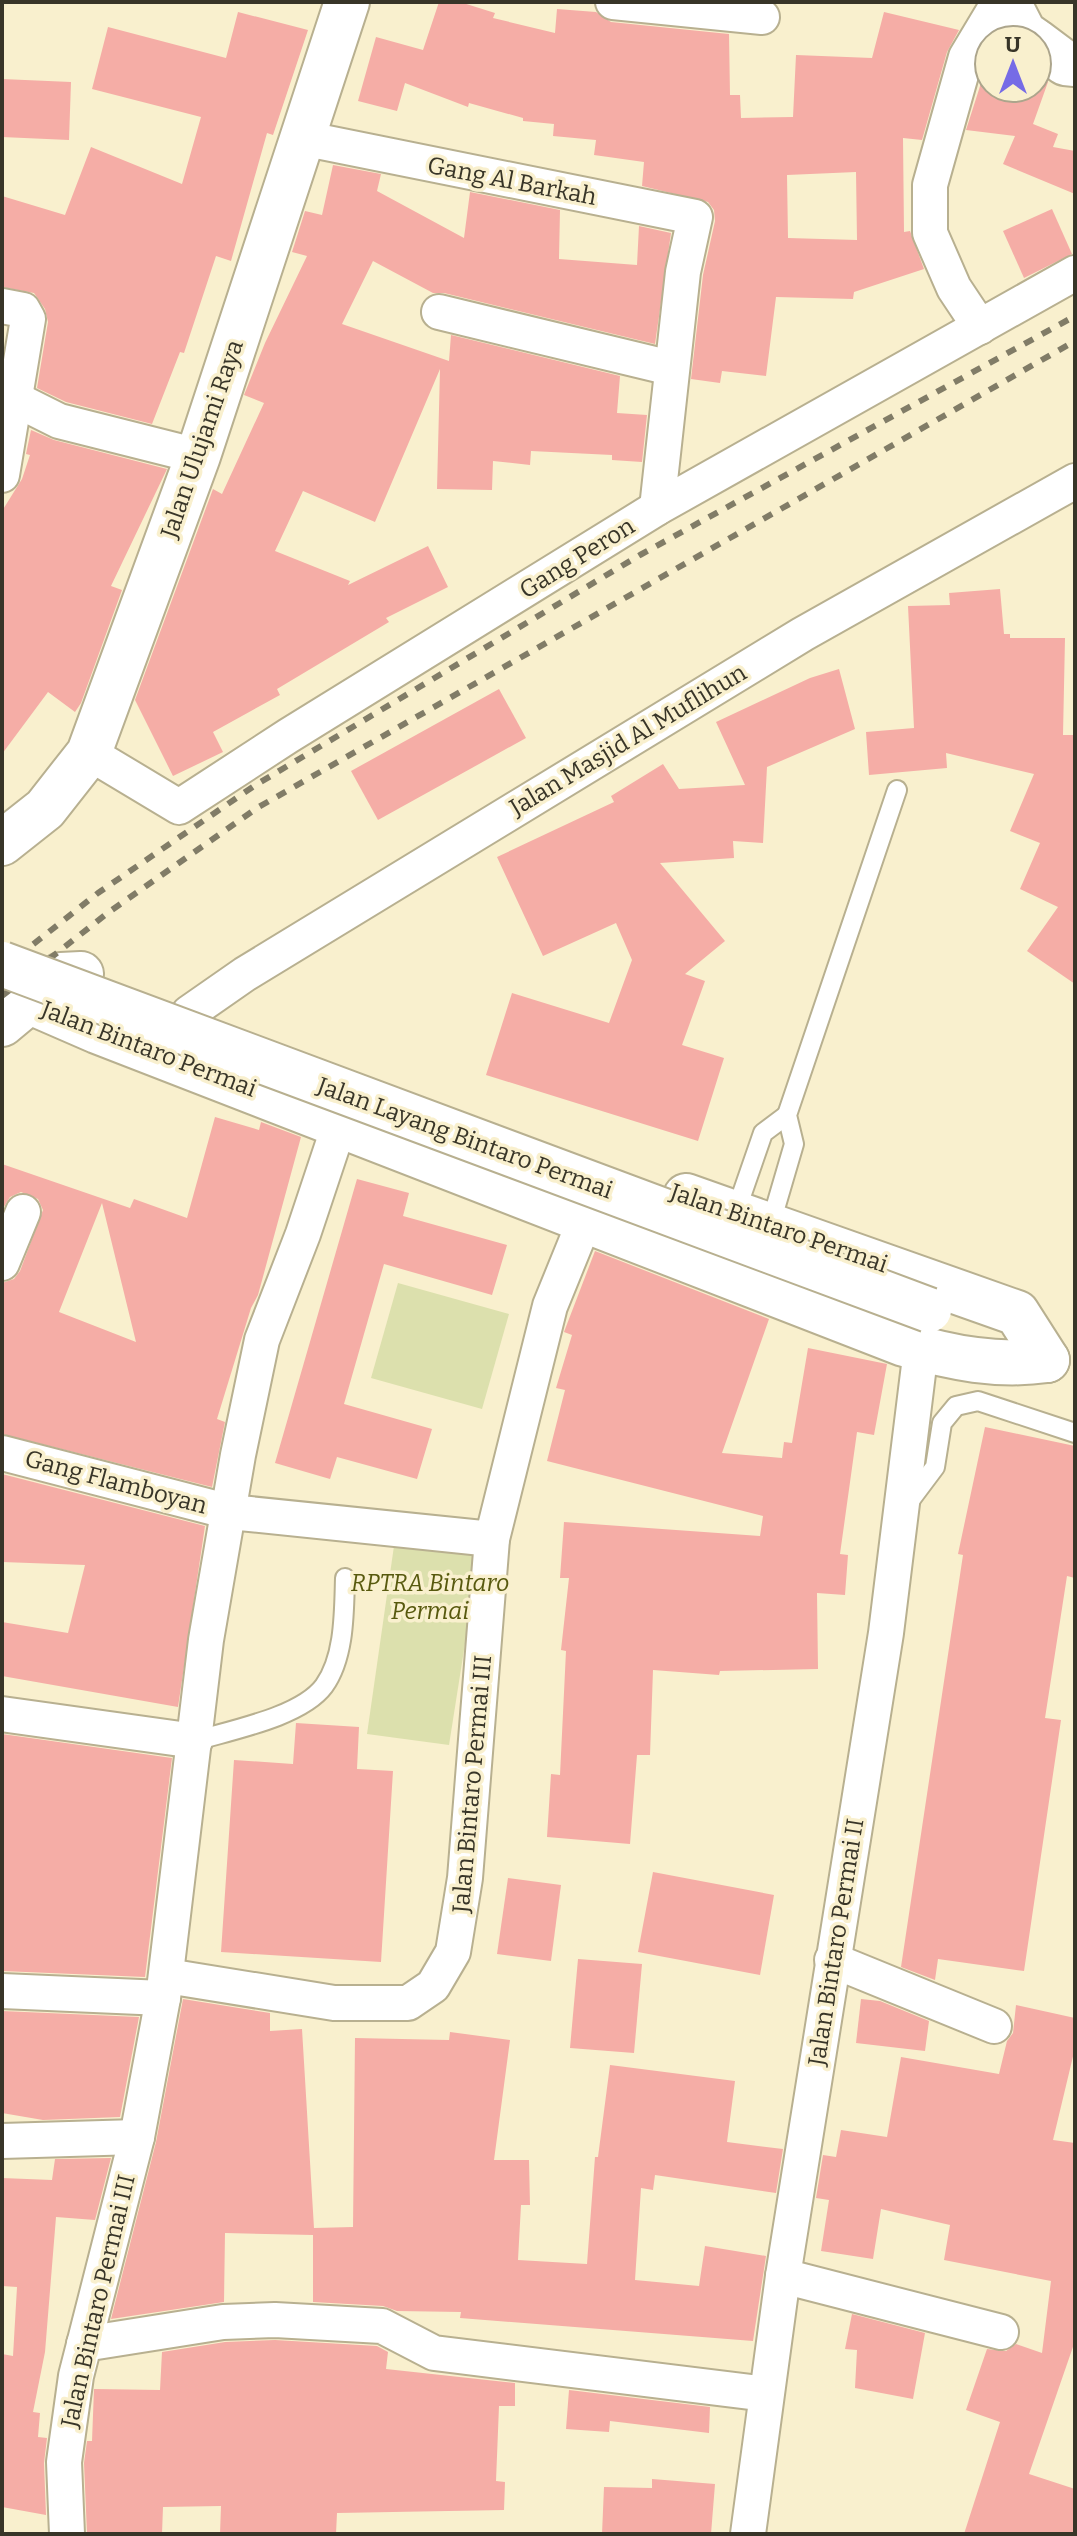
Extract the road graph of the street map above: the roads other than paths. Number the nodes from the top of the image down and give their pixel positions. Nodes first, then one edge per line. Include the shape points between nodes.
1 (347, 2) edge
2 (613, 2) edge
3 (999, 2) edge
4 (1008, 2) edge
5 (762, 17) dead end
6 (1019, 24) edge
7 (1053, 54) edge
8 (1075, 64) edge
9 (302, 138) junction
10 (1075, 273) edge
11 (2, 306) edge
12 (439, 312) dead end
13 (980, 327) junction
14 (671, 368) junction
15 (9, 398) edge
16 (198, 456) junction
17 (2, 475) edge
18 (1075, 481) edge
19 (657, 508) junction
20 (89, 753) junction
21 (897, 790) dead end
22 (2, 843) edge
23 (2, 964) edge
24 (15, 1012) edge
25 (189, 1013) junction
26 (271, 1043) junction
27 (254, 1090) junction
28 (787, 1115) junction
29 (335, 1136) junction
30 (23, 1212) dead end
31 (585, 1220) junction
32 (753, 1220) junction
33 (2, 1263) edge
34 (925, 1329) junction
35 (1061, 1365) edge
36 (1075, 1433) edge
37 (2, 1453) edge
38 (230, 1512) junction
39 (901, 1512) junction
40 (492, 1539) junction
41 (345, 1578) dead end
42 (2, 1714) edge
43 (195, 1741) junction
44 (832, 1960) junction
45 (165, 1987) junction
46 (2, 1991) edge
47 (994, 2026) dead end
48 (137, 2137) junction
49 (2, 2141) edge
50 (783, 2276) junction
51 (1001, 2332) dead end
52 (84, 2344) junction
53 (766, 2394) junction
54 (67, 2534) edge
55 (748, 2534) edge

1 - 9 street, Jalan Ulujami Raya
2 - 5 street
3 - 13 street via 966,57 930,185 930,233 954,288
4 - 6 street
7 - 8 street
9 - 14 street, Gang Al Barkah via 695,217
9 - 16 street, Jalan Ulujami Raya
10 - 13 street, Gang Peron
11 - 15 street via 23,310 28,319
12 - 14 street
13 - 19 street, Gang Peron
14 - 19 street
15 - 16 street via 59,421
15 - 17 street
16 - 20 street, Jalan Ulujami Raya
18 - 25 street, Jalan Masjid Al Muflihun via 789,642
19 - 20 street, Gang Peron via 179,807
20 - 22 street, Jalan Ulujami Raya via 45,809
21 - 28 lane
23 - 34 street, Jalan Layang Bintaro Permai, bridge
24 - 25 street, Jalan Bintaro Permai via 61,975 73,972
24 - 27 street, Jalan Bintaro Permai via 97,1031
25 - 26 street, Jalan Bintaro Permai
26 - 27 street via 247,1061 245,1074
26 - 32 street, Jalan Bintaro Permai
27 - 29 street, Jalan Bintaro Permai
28 - 32 lane via 794,1144
28 - 32 lane via 763,1133
29 - 31 street, Jalan Bintaro Permai
29 - 38 street, Jalan Bintaro Permai III via 262,1340
30 - 33 street
31 - 34 street, Jalan Bintaro Permai
31 - 40 street, Jalan Bintaro Permai III via 550,1306
32 - 35 street, Jalan Bintaro Permai via 1017,1313
34 - 35 street, Jalan Bintaro Permai
34 - 39 street, Jalan Bintaro Permai II
36 - 39 lane via 978,1401 956,1406 942,1423 935,1467
37 - 38 street, Gang Flamboyan
38 - 40 street, Gang Flamboyan
38 - 43 street, Jalan Bintaro Permai III via 206,1640
39 - 44 street, Jalan Bintaro Permai II
40 - 45 street, Jalan Bintaro Permai III via 459,1929 453,1952 433,1986 408,2003 375,2005
41 - 43 lane via 344,1616 324,1686 274,1717
42 - 43 street
43 - 45 street, Jalan Bintaro Permai III
44 - 47 street
44 - 50 street, Jalan Bintaro Permai II
45 - 46 street
45 - 48 street, Jalan Bintaro Permai III
48 - 49 street
48 - 52 street, Jalan Bintaro Permai III
50 - 51 street
50 - 53 street, Jalan Bintaro Permai II
52 - 53 street via 236,2321 368,2324 398,2332 434,2353
52 - 54 street, Jalan Bintaro Permai III via 64,2462
53 - 55 street, Jalan Bintaro Permai II

